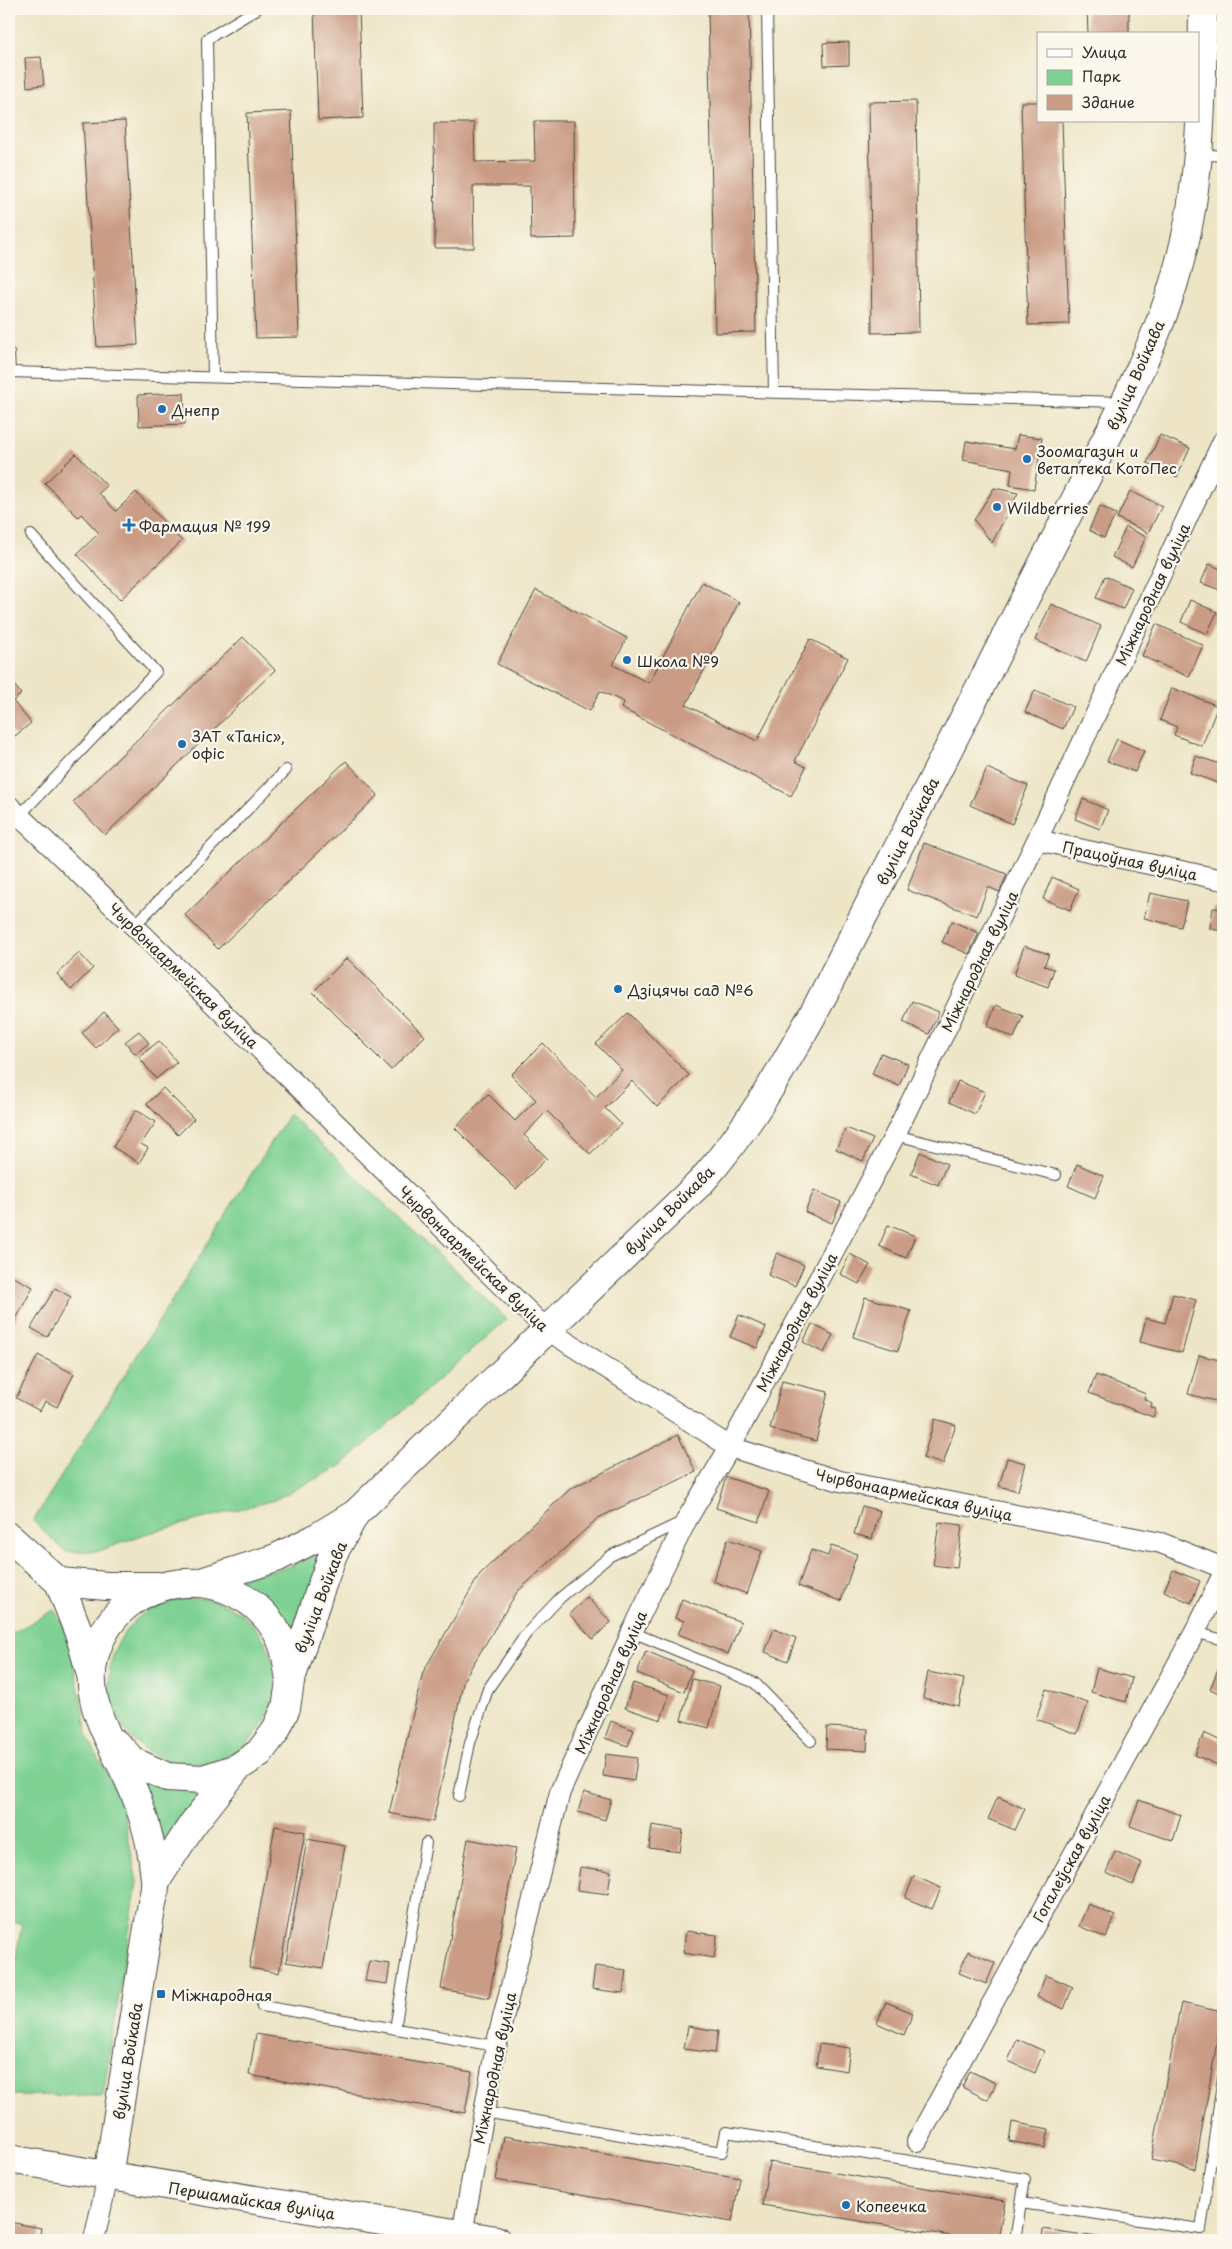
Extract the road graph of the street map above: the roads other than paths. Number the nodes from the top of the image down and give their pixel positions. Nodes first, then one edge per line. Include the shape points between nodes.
1 (257, 9) edge
2 (767, 9) edge
3 (1203, 9) edge
4 (1210, 155) edge
5 (9, 353) edge
6 (9, 372) edge
7 (213, 377) junction
8 (774, 392) junction
9 (1125, 402) junction
10 (1223, 440) edge
11 (31, 535) dead end
12 (286, 770) dead end
13 (14, 811) edge
14 (1037, 840) junction
15 (1223, 880) edge
16 (134, 926) junction
17 (895, 1135) junction
18 (1056, 1175) dead end
19 (546, 1329) junction
20 (730, 1448) junction
21 (355, 1514) junction
22 (687, 1519) junction
23 (9, 1537) edge
24 (1223, 1568) edge
25 (1223, 1574) edge
26 (59, 1582) junction
27 (198, 1583) junction
28 (161, 1586) junction
29 (632, 1632) junction
30 (1195, 1632) junction
31 (1223, 1640) edge
32 (92, 1675) junction
33 (290, 1682) junction
34 (108, 1736) junction
35 (811, 1741) dead end
36 (237, 1768) junction
37 (459, 1796) dead end
38 (426, 1843) dead end
39 (156, 1881) junction
40 (262, 2006) dead end
41 (395, 2029) junction
42 (496, 2046) junction
43 (1223, 2077) edge
44 (484, 2112) junction
45 (917, 2140) dead end
46 (9, 2159) edge
47 (108, 2176) junction
48 (1021, 2203) junction
49 (462, 2234) junction
50 (94, 2240) edge
51 (496, 2240) edge
52 (1015, 2240) edge

1 - 7 lane via 208,39
2 - 8 lane
3 - 4 main road, вуліца Войкава via 1201,112
4 - 9 main road, вуліца Войкава via 1193,192 1178,268 1149,351
5 - 6 lane
6 - 7 lane
7 - 8 lane
8 - 9 lane
9 - 19 main road, вуліца Войкава via 817,1008 774,1084 701,1182
10 - 14 street, Міжнародная вуліца
11 - 13 lane via 156,672
12 - 16 lane
13 - 16 street, Чырвонаармейская вуліца
14 - 15 street, Працоўная вуліца
14 - 17 street, Міжнародная вуліца
16 - 19 street, Чырвонаармейская вуліца
17 - 18 lane
17 - 20 street, Міжнародная вуліца
19 - 20 street, Чырвонаармейская вуліца
19 - 21 main road, вуліца Войкава
20 - 22 street, Міжнародная вуліца
20 - 24 street, Чырвонаармейская вуліца via 840,1481 1161,1544
21 - 27 main road, вуліца Войкава via 276,1558
21 - 33 main road, вуліца Войкава via 333,1554
22 - 29 street, Міжнародная вуліца
22 - 37 lane via 610,1556 560,1598 526,1634 488,1689 470,1743
23 - 26 main road
25 - 30 street, Гогалеўская вуліца
26 - 28 main road
26 - 32 main road
27 - 28 main road, вуліца Войкава
27 - 33 main road, вуліца Войкава via 245,1598 264,1615 278,1635 287,1658
28 - 32 main road, вуліца Войкава via 139,1596 120,1611 102,1637
29 - 35 lane via 755,1683
29 - 42 street, Міжнародная вуліца via 560,1792
30 - 31 lane
30 - 45 street, Гогалеўская вуліца
32 - 34 main road, вуліца Войкава via 98,1717
33 - 36 main road, вуліца Войкава via 286,1708 275,1732 259,1753
34 - 36 main road, вуліца Войкава via 134,1762 167,1777 203,1779
34 - 39 main road, вуліца Войкава via 138,1802
36 - 39 main road, вуліца Войкава via 192,1825
38 - 41 lane
39 - 47 main road, вуліца Войкава
40 - 41 lane
41 - 42 lane
42 - 44 street, Міжнародная вуліца
43 - 48 lane via 1201,2229
44 - 48 lane via 722,2152 726,2132 1025,2179
44 - 49 street, Міжнародная вуліца
46 - 47 main road, Першамайская вуліца
47 - 49 main road, Першамайская вуліца
47 - 50 street, вуліца Войкава
48 - 52 lane
49 - 51 main road, Першамайская вуліца

